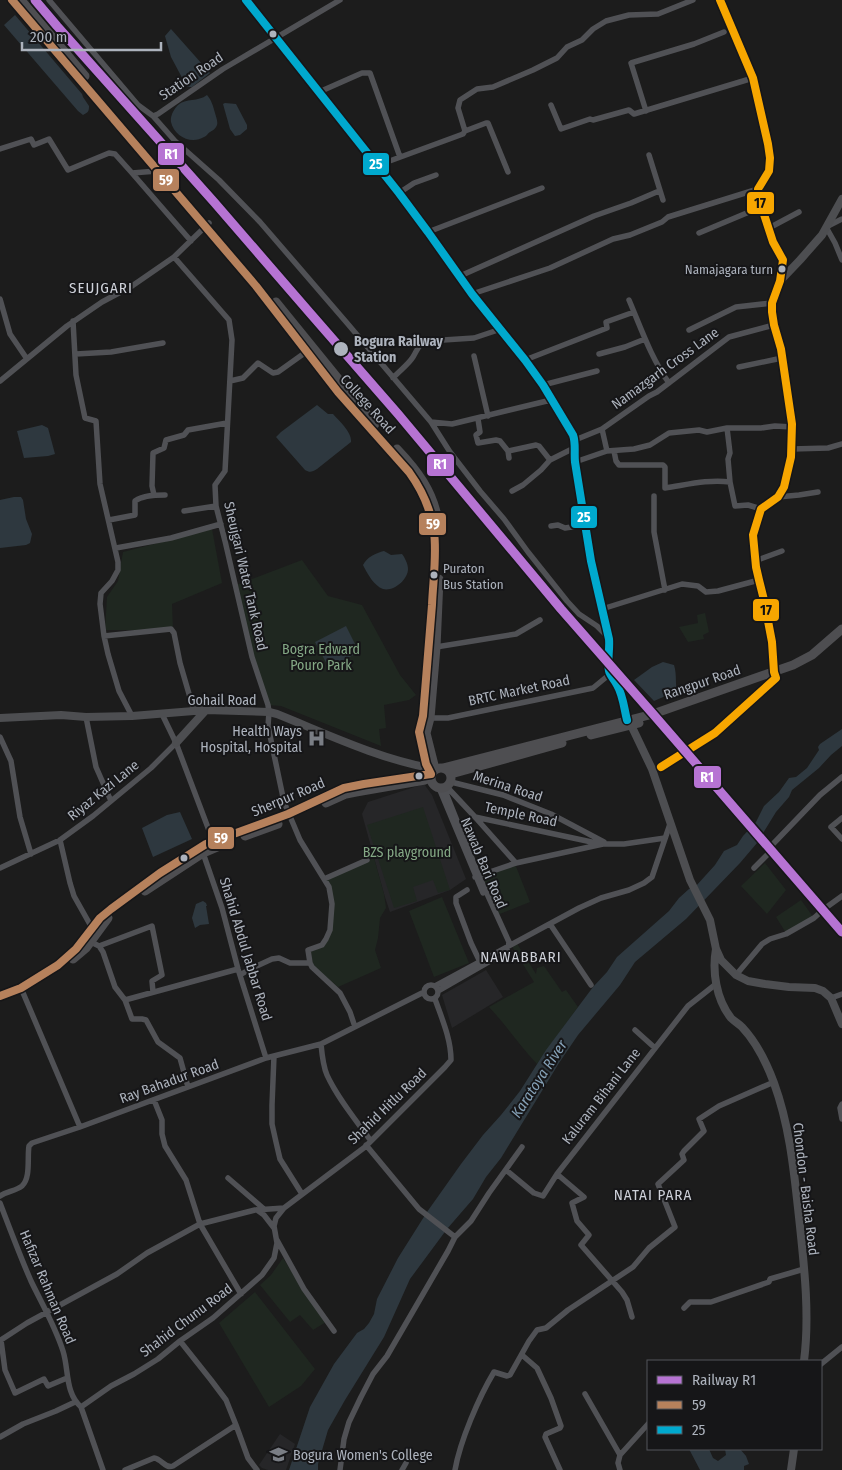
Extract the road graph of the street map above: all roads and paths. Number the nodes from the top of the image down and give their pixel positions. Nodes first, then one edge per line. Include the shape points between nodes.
1 (12, 0) edge
2 (49, 0) edge
3 (246, 0) edge
4 (340, 0) edge
5 (693, 0) edge
6 (720, 0) edge
7 (24, 3) edge
8 (724, 32) dead end
9 (275, 37) junction
10 (753, 78) junction
11 (318, 92) junction
12 (551, 105) dead end
13 (646, 111) junction
14 (153, 116) junction
15 (465, 131) junction
16 (0, 149) edge
17 (649, 155) dead end
18 (400, 157) junction
19 (376, 166) junction
20 (157, 171) junction
21 (508, 172) dead end
22 (132, 173) junction
23 (436, 175) dead end
24 (542, 188) dead end
25 (758, 189) junction
26 (659, 191) junction
27 (399, 194) junction
28 (842, 199) edge
29 (663, 200) dead end
30 (761, 207) junction
31 (799, 212) dead end
32 (842, 219) edge
33 (207, 225) junction
34 (826, 227) junction
35 (768, 228) junction
36 (428, 232) junction
37 (699, 233) dead end
38 (191, 241) junction
39 (174, 257) junction
40 (782, 260) junction
41 (842, 260) edge
42 (794, 266) junction
43 (460, 276) junction
44 (780, 281) junction
45 (472, 294) junction
46 (0, 299) edge
47 (629, 300) dead end
48 (772, 303) junction
49 (634, 312) junction
50 (73, 321) junction
51 (774, 326) junction
52 (501, 329) junction
53 (689, 330) dead end
54 (645, 338) junction
55 (163, 343) dead end
56 (306, 352) junction
57 (76, 354) junction
58 (599, 354) dead end
59 (474, 356) dead end
60 (782, 358) junction
61 (27, 359) junction
62 (525, 360) junction
63 (739, 368) dead end
64 (597, 372) dead end
65 (662, 372) junction
66 (393, 378) junction
67 (0, 381) edge
68 (230, 381) junction
69 (643, 383) dead end
70 (669, 383) junction
71 (543, 385) junction
72 (551, 400) junction
73 (488, 416) junction
74 (478, 419) junction
75 (431, 422) junction
76 (227, 423) junction
77 (792, 426) junction
78 (727, 428) junction
79 (602, 429) junction
80 (575, 440) junction
81 (842, 444) edge
82 (574, 448) junction
83 (792, 449) junction
84 (508, 451) junction
85 (610, 451) junction
86 (509, 458) dead end
87 (550, 460) junction
88 (575, 462) junction
89 (412, 470) junction
90 (730, 482) junction
91 (512, 491) dead end
92 (818, 492) dead end
93 (154, 495) junction
94 (165, 495) dead end
95 (654, 496) dead end
96 (778, 497) junction
97 (216, 506) junction
98 (761, 509) junction
99 (184, 511) dead end
100 (109, 520) junction
101 (221, 524) junction
102 (585, 525) junction
103 (551, 526) dead end
104 (116, 548) junction
105 (782, 551) dead end
106 (755, 561) junction
107 (758, 580) junction
108 (665, 590) junction
109 (602, 609) junction
110 (540, 620) dead end
111 (842, 629) edge
112 (104, 636) junction
113 (842, 637) edge
114 (609, 639) junction
115 (436, 647) junction
116 (431, 667) junction
117 (610, 674) junction
118 (775, 675) junction
119 (428, 704) junction
120 (206, 710) junction
121 (194, 711) junction
122 (269, 712) junction
123 (162, 714) junction
124 (132, 716) junction
125 (86, 717) junction
126 (0, 718) edge
127 (430, 718) junction
128 (629, 722) junction
129 (0, 737) edge
130 (176, 744) junction
131 (408, 763) junction
132 (650, 765) junction
133 (661, 767) junction
134 (433, 772) junction
135 (406, 777) junction
136 (842, 777) edge
137 (446, 784) junction
138 (657, 784) junction
139 (111, 800) junction
140 (289, 816) junction
141 (475, 817) junction
142 (842, 818) edge
143 (670, 824) junction
144 (665, 838) junction
145 (842, 839) edge
146 (60, 840) junction
147 (213, 841) junction
148 (603, 844) junction
149 (610, 844) junction
150 (772, 844) dead end
151 (202, 850) junction
152 (770, 852) dead end
153 (31, 854) junction
154 (367, 860) dead end
155 (516, 863) junction
156 (0, 868) edge
157 (754, 868) dead end
158 (477, 876) junction
159 (324, 879) junction
160 (467, 890) dead end
161 (842, 896) edge
162 (550, 924) junction
163 (92, 928) junction
164 (92, 943) junction
165 (506, 946) junction
166 (716, 949) junction
167 (310, 962) junction
168 (481, 964) junction
169 (238, 969) junction
170 (736, 975) junction
171 (240, 976) junction
172 (716, 984) junction
173 (591, 985) dead end
174 (437, 988) junction
175 (22, 990) junction
176 (152, 992) junction
177 (424, 992) junction
178 (842, 994) edge
179 (0, 996) edge
180 (830, 998) junction
181 (435, 999) junction
182 (124, 1000) junction
183 (0, 1002) edge
184 (842, 1024) edge
185 (355, 1028) junction
186 (636, 1030) dead end
187 (321, 1044) junction
188 (655, 1048) junction
189 (274, 1056) junction
190 (266, 1058) junction
191 (774, 1082) junction
192 (188, 1087) junction
193 (154, 1100) junction
194 (842, 1104) edge
195 (842, 1120) edge
196 (80, 1127) junction
197 (368, 1143) junction
198 (522, 1147) dead end
199 (506, 1170) junction
200 (557, 1174) junction
201 (228, 1178) dead end
202 (302, 1194) junction
203 (0, 1196) edge
204 (0, 1203) edge
205 (284, 1208) junction
206 (264, 1209) junction
207 (255, 1210) junction
208 (200, 1224) junction
209 (275, 1230) junction
210 (455, 1237) junction
211 (276, 1238) junction
212 (804, 1270) junction
213 (612, 1281) junction
214 (241, 1294) junction
215 (684, 1308) dead end
216 (47, 1312) junction
217 (632, 1318) dead end
218 (334, 1331) dead end
219 (180, 1341) junction
220 (0, 1343) edge
221 (842, 1347) edge
222 (522, 1355) junction
223 (804, 1360) edge
224 (822, 1363) edge
225 (67, 1378) junction
226 (585, 1394) dead end
227 (75, 1402) junction
228 (81, 1407) junction
229 (236, 1425) junction
230 (647, 1425) edge
231 (0, 1437) edge
232 (794, 1450) edge
233 (620, 1454) junction
234 (406, 1463) dead end
235 (103, 1470) edge
236 (125, 1470) edge
237 (257, 1470) edge
238 (340, 1470) edge
239 (402, 1470) edge
240 (456, 1470) edge
241 (560, 1470) edge
242 (620, 1470) edge
243 (791, 1470) edge

1 - 7 highway, College Road
2 - 14 street, Station Road via 138,105
3 - 9 street
4 - 9 street, Station Road
5 - 15 street via 658,14 629,15 606,21 567,47 557,58 493,86 477,89 460,100 458,108
6 - 10 main road
7 - 20 highway, College Road
7 - 33 highway, College Road
8 - 13 street via 631,63
9 - 11 street
9 - 14 street, Station Road
10 - 13 street
10 - 25 main road via 770,158 769,171
11 - 18 street via 362,73 370,73
11 - 19 street
12 - 13 street via 561,129 629,110 634,114
14 - 66 street via 174,141 260,222
15 - 18 street
15 - 21 street via 488,123
16 - 22 street via 31,139 34,145 49,139 68,170 109,153 115,154
17 - 26 street
18 - 19 street
19 - 27 street
20 - 22 street
20 - 33 highway, College Road
22 - 38 street
23 - 27 street via 414,183
24 - 36 street
25 - 30 main road
25 - 45 street via 668,217 550,268
26 - 29 street
26 - 43 street via 594,216
27 - 36 street
28 - 34 main road
30 - 35 main road
30 - 37 street
31 - 35 street
32 - 34 street
33 - 38 street
33 - 56 highway, College Road
33 - 89 highway, College Road via 252,273
34 - 41 street
34 - 42 main road
35 - 40 main road
36 - 43 street
38 - 39 street
39 - 50 street
39 - 68 street, Sheujgari Water Tank Road via 229,320 232,340
40 - 42 main road via 788,267
40 - 44 main road
42 - 44 main road
43 - 45 street
44 - 48 main road
45 - 52 street
46 - 61 street via 10,334
47 - 49 street
48 - 51 main road
48 - 53 street via 736,307
49 - 54 street
49 - 62 street via 606,322 608,328
50 - 57 street
50 - 61 street
51 - 60 main road
51 - 70 street, Namazgarh Cross Lane via 729,337
52 - 62 street
52 - 66 street via 474,338 422,342
54 - 58 street
54 - 65 street
55 - 57 street
56 - 68 street via 278,372 272,373 258,363 243,378
56 - 89 highway, College Road via 338,392
57 - 100 street via 76,375 85,418 96,421 100,484
59 - 73 street
60 - 63 street
60 - 77 main road
61 - 67 street
62 - 71 street
64 - 71 street
65 - 69 street
65 - 70 street
66 - 75 street
68 - 76 street, Sheujgari Water Tank Road
70 - 79 street, Namazgarh Cross Lane
71 - 72 street
72 - 73 street
72 - 80 street
73 - 74 street
74 - 75 street via 452,424
74 - 84 street via 478,443 500,441
75 - 114 street via 450,452 567,602
76 - 93 street via 188,430 184,435 166,440 164,448 153,453
76 - 97 street, Sheujgari Water Tank Road via 225,471 215,485
77 - 78 street
77 - 83 main road
78 - 85 street via 669,434 650,445
78 - 90 street
79 - 80 street, Namazgarh Cross Lane
79 - 85 street
80 - 82 street
81 - 83 street via 828,448
82 - 87 street
82 - 88 street
83 - 96 main road via 784,487
84 - 86 street
84 - 87 street via 536,445
85 - 88 street
85 - 90 street via 619,465 663,465 665,488
87 - 91 street
88 - 102 street
89 - 115 highway, College Road via 422,478 432,497 437,517
89 - 116 highway, College Road via 426,501 434,531
90 - 98 street via 735,506
92 - 96 street
93 - 94 street
93 - 100 street via 136,500 136,515
95 - 108 street via 654,532
96 - 98 main road
97 - 99 street
97 - 101 street, Sheujgari Water Tank Road
98 - 106 main road via 753,534
100 - 104 street
101 - 104 street via 171,538
101 - 122 street, Sheujgari Water Tank Road via 252,656
102 - 103 street
102 - 109 street
104 - 112 street via 118,570 101,593
105 - 106 street
106 - 107 main road
107 - 108 street via 718,591 706,592 698,586 682,584
107 - 118 main road via 772,642
108 - 109 street
109 - 114 street
110 - 115 street via 516,634
111 - 118 highway, Rangpur Road via 812,655
112 - 121 street via 171,629
112 - 124 street via 114,676
113 - 118 highway, Rangpur Road via 811,662
114 - 117 street
115 - 116 highway, College Road
116 - 119 highway, College Road
117 - 127 street, BRTC Market Road via 593,688 448,718
117 - 128 street via 617,684
118 - 128 highway, Rangpur Road
118 - 133 street via 714,733
119 - 127 highway, College Road
119 - 134 highway, College Road via 419,732
120 - 121 main road, Gohail Road
120 - 122 main road, Gohail Road
120 - 130 main road, Riyaz Kazi Lane
121 - 123 main road, Gohail Road
122 - 131 main road, Gohail Road
122 - 140 street, Sheujgari Water Tank Road via 268,726
123 - 124 main road, Gohail Road
123 - 130 street
124 - 125 main road, Gohail Road
125 - 126 main road, Gohail Road
125 - 139 street via 96,767
127 - 134 highway, College Road via 426,733
128 - 132 main road
128 - 134 highway, Rangpur Road
128 - 137 highway, Rangpur Road via 495,761
129 - 153 street via 11,761 20,817
130 - 139 street, Riyaz Kazi Lane
130 - 147 street
131 - 134 main road, Gohail Road
131 - 135 main road via 412,770
132 - 133 street
132 - 138 main road
133 - 138 street
134 - 135 highway, Sherpur Road
134 - 137 highway via 433,785
134 - 137 highway via 447,769
134 - 140 highway, Sherpur Road via 346,794
135 - 140 highway, Sherpur Road via 344,788
136 - 150 street
137 - 141 street, Temple Road
137 - 149 street, Merina Road via 503,795 551,814
137 - 158 street, Nawab Bari Road
138 - 143 main road
139 - 146 street, Riyaz Kazi Lane
140 - 147 highway, Sherpur Road
140 - 151 highway, Sherpur Road
140 - 159 street, Sheujgari Water Tank Road
141 - 148 street, Temple Road
141 - 155 street
142 - 145 street via 831,827
143 - 144 street
143 - 166 main road via 690,880 710,920
144 - 149 street
144 - 162 street via 652,877 644,883 600,898
146 - 153 street, Riyaz Kazi Lane
146 - 163 street via 74,896
147 - 151 highway, Sherpur Road
148 - 149 street
148 - 155 street
151 - 163 highway, Sherpur Road via 160,873 100,918
151 - 164 highway, Sherpur Road via 114,913
151 - 169 street, Shahid Abdul Jabbar Road
152 - 157 street
153 - 156 street, Riyaz Kazi Lane
154 - 159 street
155 - 158 street
158 - 165 street, Nawab Bari Road via 509,942
159 - 167 street, Sheujgari Water Tank Road via 332,904 330,930 322,945 308,950
160 - 168 street via 456,898 456,903
161 - 170 street via 814,918 762,944
162 - 165 street
162 - 173 street
163 - 164 highway, Sherpur Road
164 - 175 highway, Sherpur Road
164 - 176 street via 152,926 162,975 152,981
164 - 182 street via 106,958 115,988
165 - 168 street via 505,952
166 - 170 main road via 721,960
166 - 172 main road, Chondon - Baisha Road
167 - 171 street via 290,963 279,958
167 - 185 street via 312,968 340,993
168 - 174 street
169 - 171 street, Shahid Abdul Jabbar Road
169 - 176 street
170 - 180 main road via 765,984 815,988
171 - 190 street, Shahid Abdul Jabbar Road
172 - 188 street, Kaluram Bihani Lane via 688,1006
172 - 191 main road, Chondon - Baisha Road via 731,1018 756,1047
174 - 177 street via 428,986
174 - 181 street
175 - 179 highway, Sherpur Road
175 - 183 highway, Sherpur Road
175 - 196 street
176 - 182 street
177 - 181 street via 427,998
177 - 185 street, Ray Bahadur Road
178 - 180 street
180 - 184 main road
181 - 197 street, Shahid Hitlu Road via 448,1036 450,1060
182 - 192 street via 132,1019 146,1020 158,1042 180,1058
185 - 187 street, Ray Bahadur Road
186 - 188 street
187 - 189 street, Ray Bahadur Road
187 - 197 street via 327,1074
188 - 200 street, Kaluram Bihani Lane
189 - 190 street, Ray Bahadur Road
189 - 202 street via 272,1124 280,1159
190 - 192 street, Ray Bahadur Road
191 - 212 main road, Chondon - Baisha Road via 791,1146
191 - 213 street via 698,1119 704,1131 684,1150 684,1160 658,1184 675,1227 649,1248 633,1267
192 - 193 street, Ray Bahadur Road
193 - 196 street, Ray Bahadur Road
193 - 208 street via 162,1120 165,1146 186,1180
194 - 195 street
196 - 203 street, Ray Bahadur Road via 32,1143 26,1181
197 - 202 street, Shahid Hitlu Road
197 - 210 street via 419,1209
198 - 199 street
199 - 200 street, Kaluram Bihani Lane via 542,1197
199 - 210 street via 471,1221
200 - 213 street via 584,1197 572,1203 576,1218 589,1235 581,1245
201 - 206 street
202 - 205 street, Shahid Hitlu Road
204 - 216 street, Hafizar Rahman Road
205 - 206 street
205 - 209 street, Shahid Hitlu Road via 276,1218
206 - 207 street
207 - 208 street
207 - 209 street via 264,1215
208 - 214 street
208 - 216 street
209 - 211 street, Shahid Chunu Road
210 - 238 street via 357,1405 344,1439
211 - 214 street, Shahid Chunu Road via 274,1258 262,1275
211 - 218 street via 304,1289
212 - 215 street via 770,1279 711,1302 690,1302
212 - 223 main road, Chondon - Baisha Road via 807,1338
213 - 217 street via 626,1300
213 - 222 street via 546,1328 537,1330
214 - 219 street, Shahid Chunu Road
216 - 220 street via 3,1338
216 - 225 street, Hafizar Rahman Road via 63,1351
219 - 228 street, Shahid Chunu Road via 158,1359
219 - 229 street via 226,1400
220 - 225 street via 5,1370 15,1392 44,1379 48,1386
221 - 224 street
222 - 240 street via 510,1375 494,1372 464,1437
222 - 241 street via 537,1368 561,1426 545,1437
225 - 227 street, Hafizar Rahman Road
226 - 233 street
227 - 228 street
227 - 231 street
228 - 235 street
229 - 236 street via 170,1468 154,1458
229 - 237 street via 248,1458
230 - 233 street
232 - 243 main road
233 - 242 street
234 - 239 street

